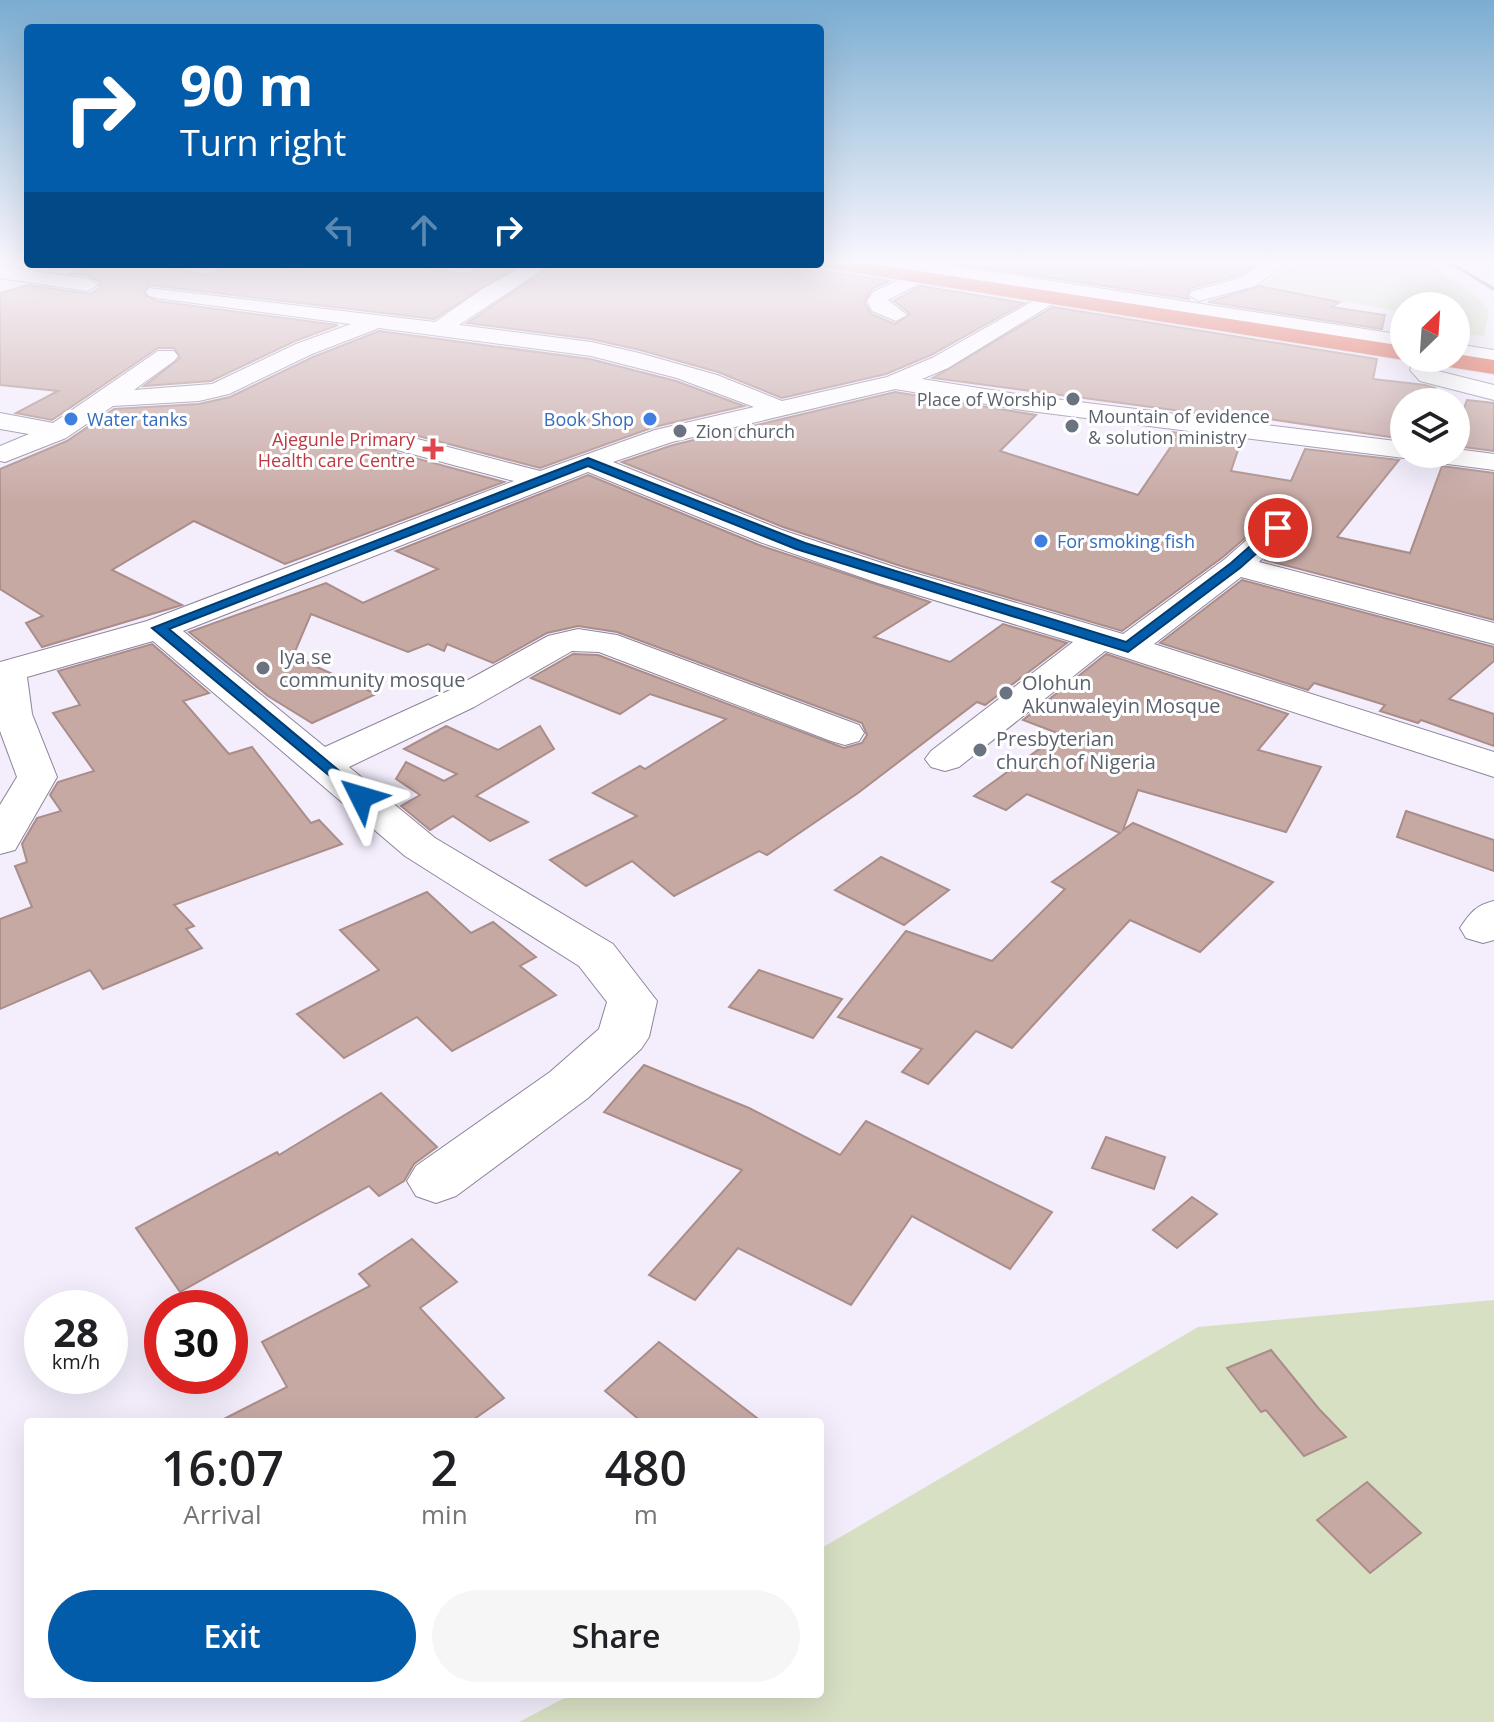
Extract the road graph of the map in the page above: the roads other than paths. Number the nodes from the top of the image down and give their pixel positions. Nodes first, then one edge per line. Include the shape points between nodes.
1 (322, 342) edge
2 (529, 342) edge
3 (975, 342) edge
4 (1334, 342) edge
5 (1390, 351) edge
6 (1474, 352) edge
7 (166, 356) dead end
8 (1494, 367) edge
9 (1424, 372) edge
10 (895, 382) junction
11 (1494, 393) edge
12 (112, 399) junction
13 (777, 408) junction
14 (0, 421) edge
15 (57, 432) junction
16 (406, 444) dead end
17 (1390, 448) edge
18 (5, 454) dead end
19 (1470, 459) edge
20 (588, 462) junction
21 (1494, 462) edge
22 (1437, 468) edge
23 (540, 480) junction
24 (1440, 487) dead end
25 (1278, 528) dead end
26 (1236, 566) junction
27 (159, 628) junction
28 (1494, 634) edge
29 (1113, 643) junction
30 (4, 672) edge
31 (845, 733) dead end
32 (945, 759) dead end
33 (322, 764) junction
34 (1494, 765) edge
35 (0, 841) edge
36 (436, 1181) dead end

1 - 12 street via 220,389
2 - 13 street via 648,360 718,381
3 - 10 street
4 - 5 highway
6 - 8 highway
7 - 12 street via 128,381
9 - 11 street
10 - 13 street
10 - 17 street
12 - 15 street
13 - 20 street via 692,428
14 - 15 street
15 - 18 street
16 - 23 street
19 - 21 street
20 - 23 street
20 - 29 street via 771,536
22 - 24 street
23 - 27 street
25 - 26 street
26 - 28 street
26 - 29 street
27 - 30 street
27 - 33 street
29 - 32 street
29 - 34 street
30 - 35 street via 13,714 37,777
31 - 33 street via 605,642 578,639 560,643 461,699
33 - 36 street via 420,847 596,955 632,1001 623,1037 569,1085

